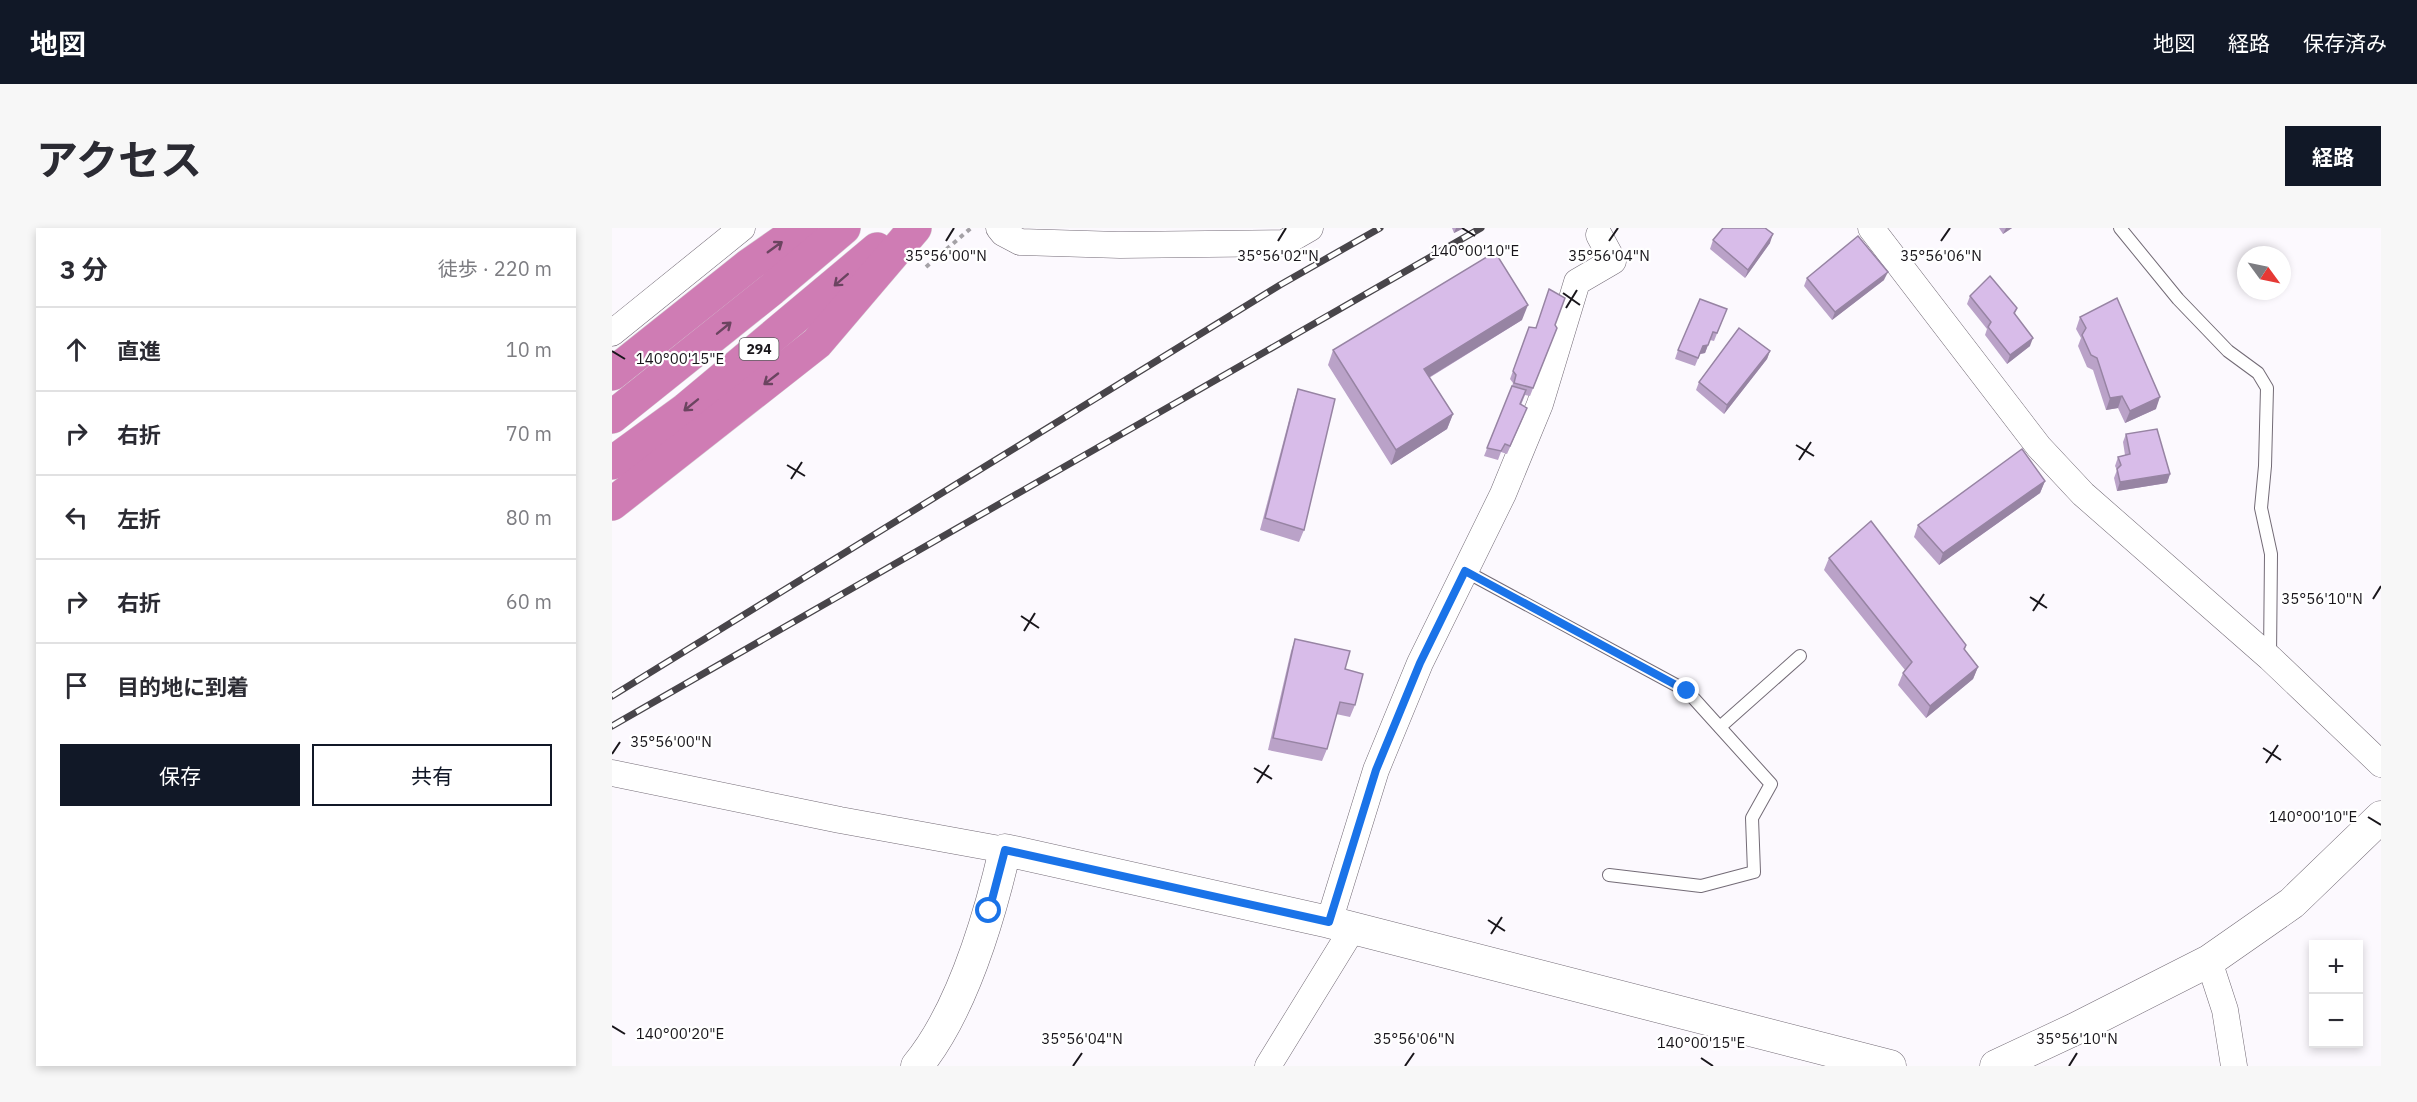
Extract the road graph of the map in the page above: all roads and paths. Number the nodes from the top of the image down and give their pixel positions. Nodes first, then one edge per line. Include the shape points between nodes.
1 (742, 228) edge
2 (802, 228) edge
3 (844, 228) edge
4 (901, 228) edge
5 (915, 228) edge
6 (999, 228) edge
7 (1139, 228) edge
8 (1310, 228) edge
9 (1871, 228) edge
10 (2121, 228) edge
11 (1599, 235) dead end
12 (1120, 245) junction
13 (612, 333) edge
14 (612, 374) edge
15 (612, 417) edge
16 (612, 463) edge
17 (612, 504) edge
18 (1465, 571) junction
19 (1800, 656) dead end
20 (2270, 658) junction
21 (1720, 727) junction
22 (2381, 764) edge
23 (612, 773) edge
24 (2381, 817) edge
25 (1005, 850) junction
26 (1609, 875) dead end
27 (1341, 925) junction
28 (2209, 961) junction
29 (917, 1066) edge
30 (1268, 1066) edge
31 (1890, 1066) edge
32 (1996, 1066) edge
33 (2235, 1066) edge

1 - 13 street
14 -> 2 highway
15 -> 3 highway, 294
4 -> 16 highway, 294 via 686,409
5 -> 17 highway via 817,343
6 - 12 street via 1020,242
7 - 12 street
8 - 12 street via 1284,243
9 - 20 street via 2039,447 2083,494
10 - 20 lane via 2178,298 2228,351 2258,373 2267,388 2261,508 2271,554
11 - 18 street via 1613,261 1577,282 1540,404 1503,494
18 - 21 lane via 1687,691
18 - 27 street via 1420,663 1376,770
19 - 21 lane
20 - 22 street
21 - 26 lane via 1771,784 1752,818 1754,873 1701,886
23 - 25 street
24 - 28 street via 2292,903
25 - 27 street
25 - 29 street via 961,992 945,1026
27 - 30 street
27 - 31 street
28 - 32 street
28 - 33 street via 2225,1010

